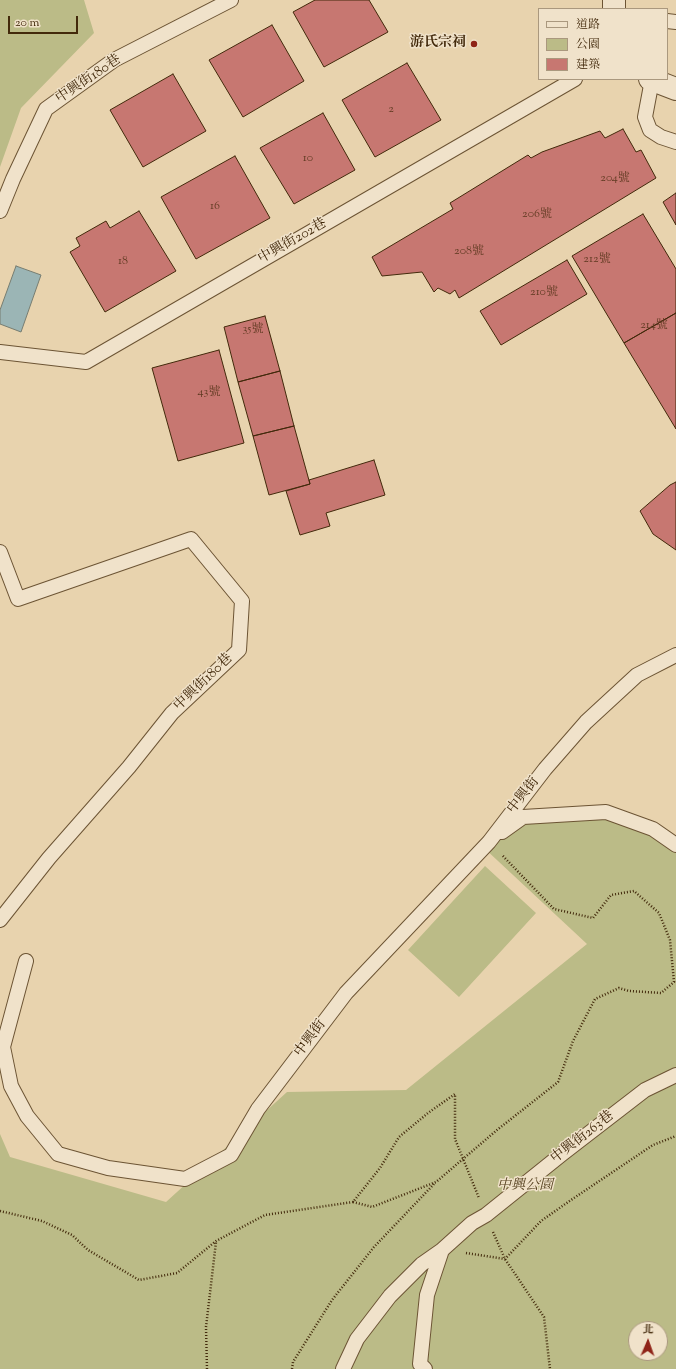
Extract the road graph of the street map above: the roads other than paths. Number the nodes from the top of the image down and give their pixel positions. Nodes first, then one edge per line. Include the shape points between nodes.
1 (231, 0) edge
2 (573, 80) edge
3 (651, 80) edge
4 (676, 89) edge
5 (676, 142) edge
6 (0, 211) edge
7 (0, 352) edge
8 (0, 552) edge
9 (676, 655) edge
10 (489, 842) junction
11 (676, 845) edge
12 (0, 920) edge
13 (26, 961) dead end
14 (676, 1075) edge
15 (442, 1250) junction
16 (343, 1369) edge
17 (425, 1369) edge

1 - 6 lane, 中興街180巷 via 114,60 46,109
2 - 7 lane, 中興街202巷 via 86,362
3 - 4 street
3 - 5 lane via 645,117 650,130
8 - 12 lane, 中興街180巷 via 18,599 191,539 242,602 239,650 172,713
9 - 10 lane, 中興街 via 637,675 586,722 544,769
10 - 11 lane via 523,817 606,812 653,829
10 - 13 lane, 中興街 via 346,993 258,1109 231,1155 185,1179 108,1168 58,1154 27,1116 11,1086 3,1047
14 - 15 lane, 中興街263巷 via 645,1090 486,1215 472,1223
15 - 16 lane via 422,1264 390,1296 357,1339
15 - 17 lane, 中興街263巷 via 427,1295 420,1364

